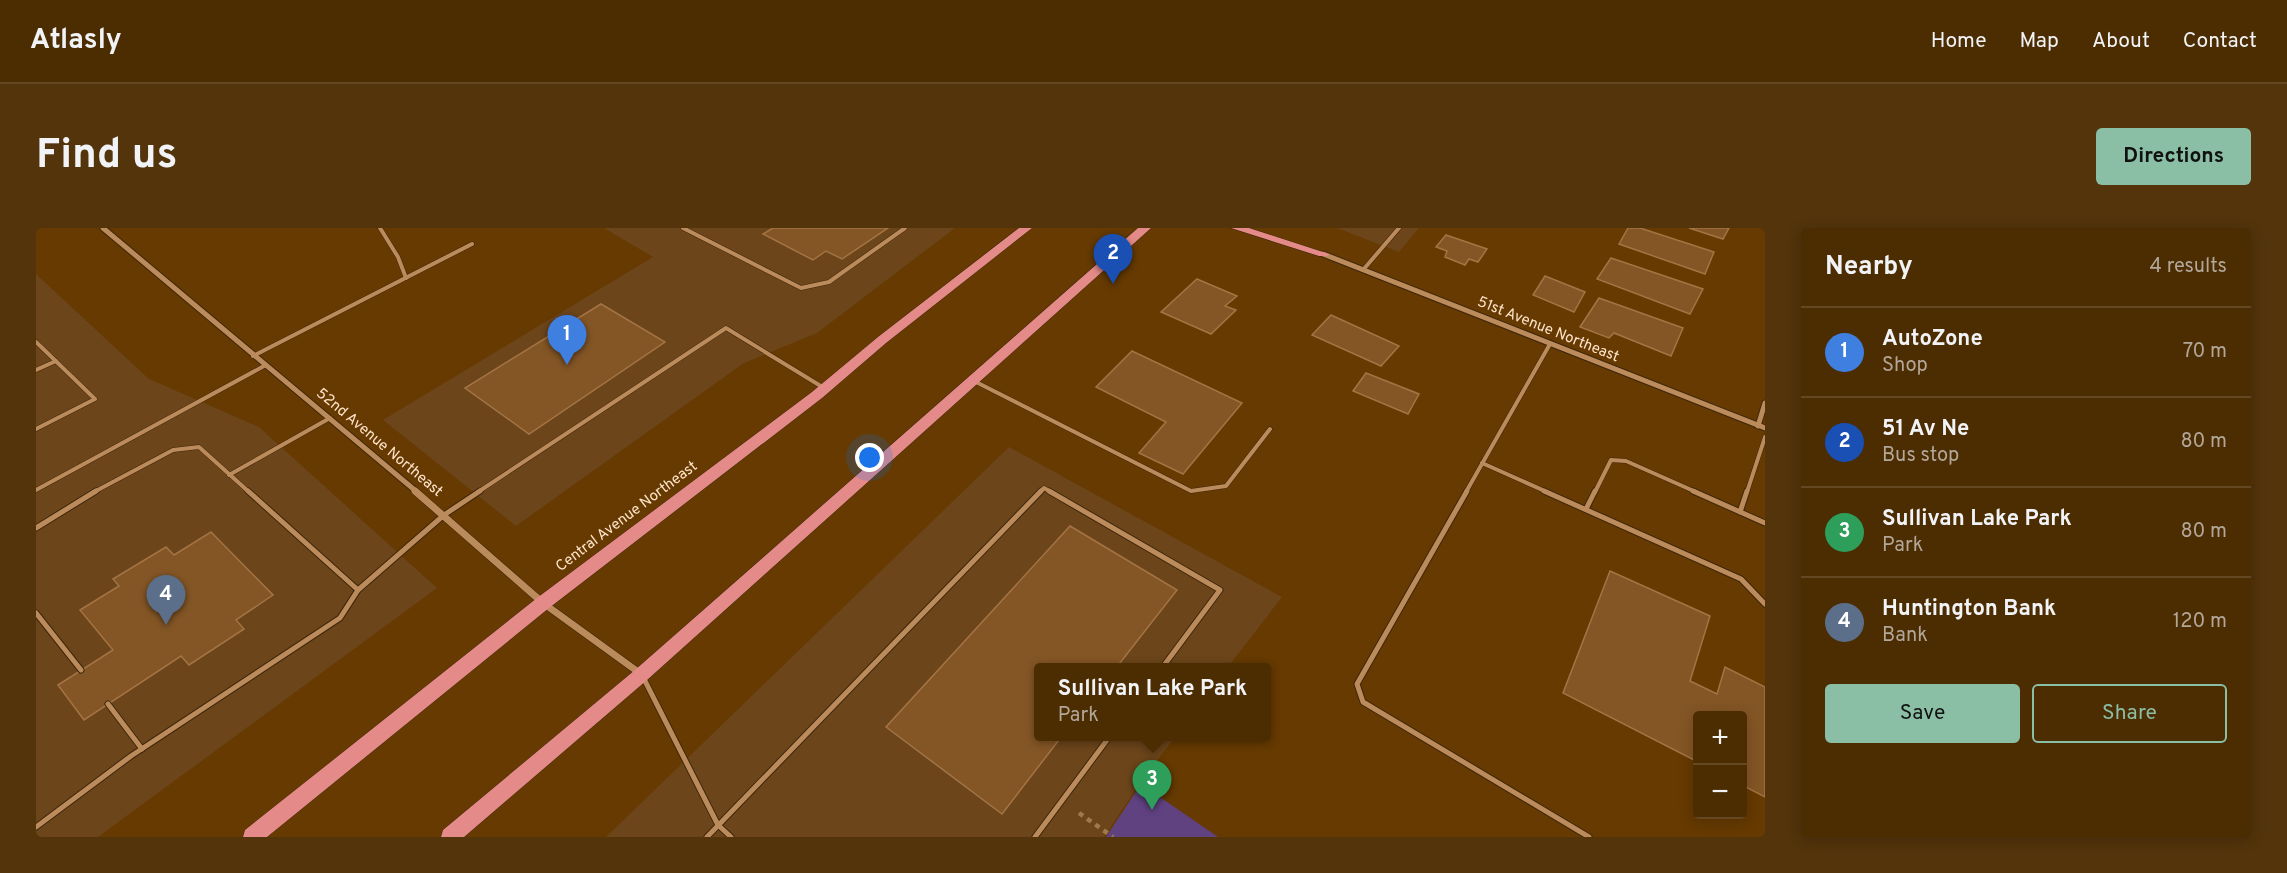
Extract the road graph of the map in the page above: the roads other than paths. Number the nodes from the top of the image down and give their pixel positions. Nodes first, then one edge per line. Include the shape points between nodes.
1 (103, 228) edge
2 (380, 228) edge
3 (683, 228) edge
4 (905, 228) edge
5 (1026, 228) edge
6 (1237, 228) edge
7 (1274, 228) edge
8 (1399, 228) edge
9 (1142, 230) edge
10 (472, 244) dead end
11 (1323, 254) junction
12 (1363, 270) junction
13 (406, 278) junction
14 (36, 342) edge
15 (1550, 344) junction
16 (254, 356) junction
17 (56, 360) junction
18 (264, 366) junction
19 (36, 370) edge
20 (972, 380) junction
21 (825, 388) junction
22 (1765, 403) edge
23 (330, 418) junction
24 (1758, 426) junction
25 (1765, 428) edge
26 (36, 429) edge
27 (1270, 429) dead end
28 (1765, 436) edge
29 (1482, 463) junction
30 (229, 475) junction
31 (36, 490) edge
32 (1586, 510) junction
33 (1740, 512) junction
34 (444, 515) junction
35 (1765, 523) edge
36 (36, 528) edge
37 (358, 590) junction
38 (543, 603) junction
39 (1765, 604) edge
40 (36, 613) edge
41 (1166, 663) edge
42 (81, 670) dead end
43 (641, 675) junction
44 (108, 704) dead end
45 (1106, 741) edge
46 (142, 749) junction
47 (718, 825) junction
48 (36, 826) edge
49 (252, 837) edge
50 (450, 837) edge
51 (707, 837) edge
52 (731, 837) edge
53 (1035, 837) edge
54 (1589, 837) edge

1 - 16 street, 52nd Avenue Northeast
2 - 13 lane
3 - 4 lane via 801,288 830,282
5 - 21 main road, Central Avenue Northeast
6 - 11 main road
7 - 11 main road
8 - 12 lane
9 - 20 main road
10 - 13 lane
11 - 12 street, 51st Avenue Northeast
12 - 15 street, 51st Avenue Northeast
13 - 16 lane
14 - 17 lane
15 - 24 street, 51st Avenue Northeast
15 - 29 lane
16 - 18 street, 52nd Avenue Northeast
17 - 19 lane
17 - 26 lane via 95,399
18 - 23 street, 52nd Avenue Northeast
18 - 31 lane
20 - 27 lane via 1191,491 1226,486
20 - 43 main road
21 - 34 lane via 726,328
21 - 38 main road, Central Avenue Northeast
22 - 24 street
23 - 30 lane
23 - 34 street, 52nd Avenue Northeast
24 - 25 street, 51st Avenue Northeast
28 - 33 lane
29 - 32 lane
29 - 54 lane via 1357,684 1364,702
30 - 36 lane via 199,447 173,450
30 - 37 lane
32 - 33 lane via 1611,460 1626,461
32 - 39 lane via 1741,579
33 - 35 lane
34 - 37 lane
34 - 38 street, 52nd Avenue Northeast
37 - 46 lane via 340,618
38 - 43 street, 52nd Avenue Northeast
38 - 49 main road, Central Avenue Northeast
40 - 42 lane
41 - 47 lane via 1220,590 1044,488
43 - 47 lane
43 - 50 main road
44 - 46 lane
45 - 53 lane
46 - 48 lane
47 - 51 lane
47 - 52 lane

